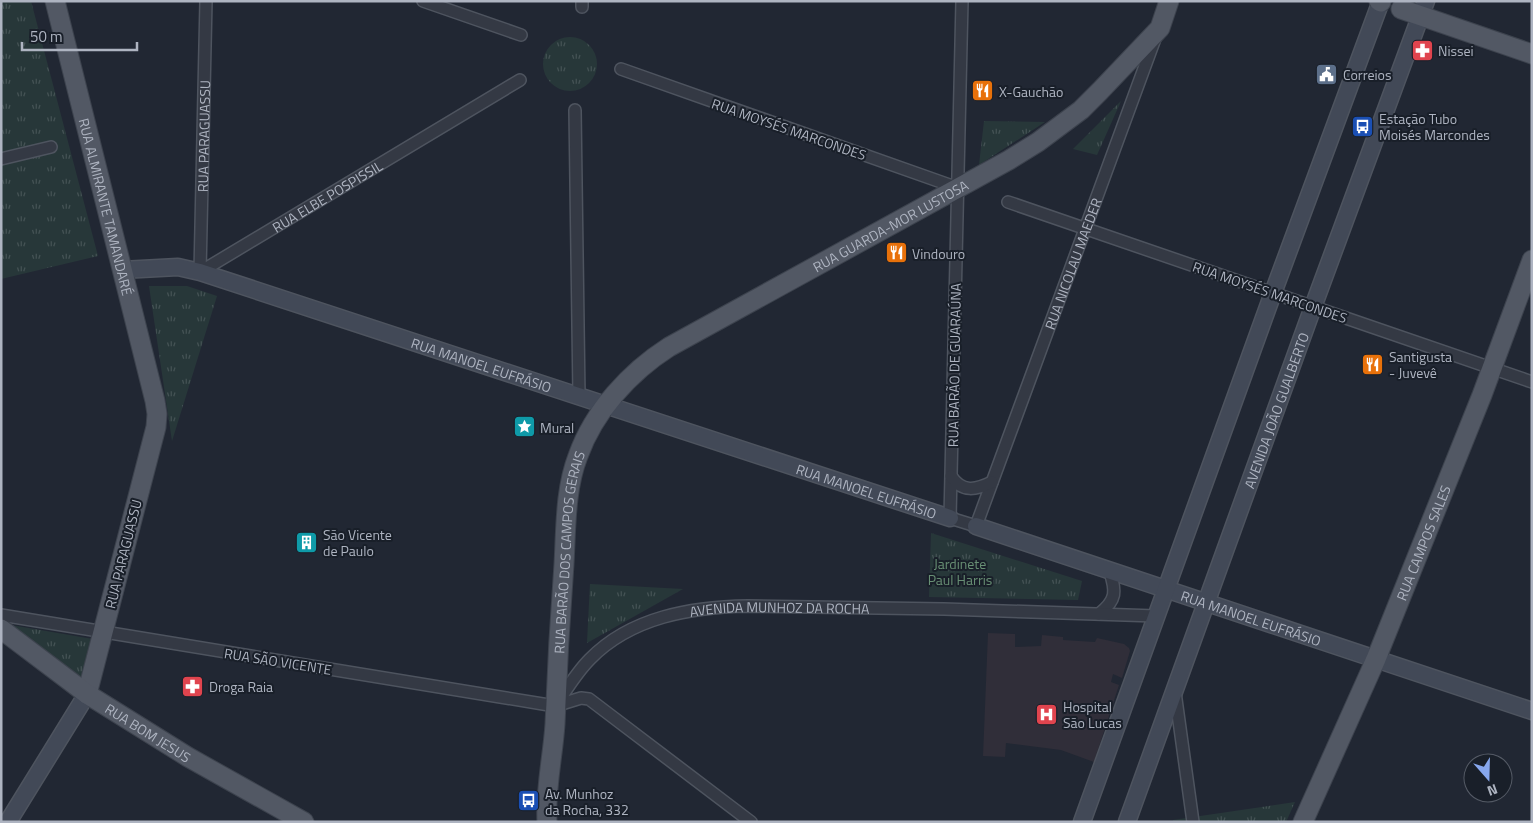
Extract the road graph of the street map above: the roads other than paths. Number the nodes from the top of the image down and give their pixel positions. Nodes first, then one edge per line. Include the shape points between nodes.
1 (55, 1) edge
2 (206, 1) edge
3 (424, 1) edge
4 (962, 1) edge
5 (1170, 1) edge
6 (1380, 1) edge
7 (1401, 8) joint
8 (1424, 8) edge
9 (1160, 28) junction
10 (521, 35) dead end
11 (1532, 54) edge
12 (620, 69) dead end
13 (520, 80) dead end
14 (575, 110) dead end
15 (51, 147) dead end
16 (1, 159) edge
17 (958, 188) junction
18 (1008, 202) dead end
19 (1086, 229) junction
20 (1532, 260) edge
21 (122, 270) junction
22 (200, 272) junction
23 (1273, 293) junction
24 (1313, 307) junction
25 (1492, 368) junction
26 (1532, 382) edge
27 (579, 396) junction
28 (607, 405) junction
29 (157, 414) joint
30 (951, 476) junction
31 (992, 482) junction
32 (950, 518) junction
33 (976, 526) junction
34 (1110, 572) junction
35 (1166, 590) junction
36 (1207, 604) junction
37 (1, 614) edge
38 (1099, 614) junction
39 (1156, 616) junction
40 (1, 629) edge
41 (103, 632) junction
42 (1376, 659) junction
43 (1175, 691) junction
44 (87, 694) junction
45 (555, 706) junction
46 (1532, 710) edge
47 (8, 822) edge
48 (304, 822) edge
49 (547, 822) edge
50 (751, 822) edge
51 (1082, 822) edge
52 (1127, 822) edge
53 (1193, 822) edge
54 (1303, 822) edge

1 - 21 main road, RUA ALMIRANTE TAMANDARÉ
2 - 22 street, RUA PARAGUASSU
3 - 10 street
4 - 17 street, RUA BARÃO DE GUARAÚNA
5 - 9 main road, RUA NICOLAU MAEDER
6 - 7 street
6 - 23 street
7 - 8 main road
8 - 11 main road
8 - 24 street, AVENIDA JOÃO GUALBERTO
9 - 17 main road, RUA GUARDA-MOR LUSTOSA via 1081,110 1024,151
9 - 19 street, RUA NICOLAU MAEDER
12 - 17 street, RUA MOYSÉS MARCONDES
13 - 22 street, RUA ELBE POSPISSIL
14 - 27 street
15 - 16 street
17 - 28 main road, RUA GUARDA-MOR LUSTOSA via 669,347 636,371
17 - 30 street, RUA BARÃO DE GUARAÚNA
18 - 19 street, RUA MOYSÉS MARCONDES
19 - 23 street, RUA MOYSÉS MARCONDES
19 - 31 street, RUA NICOLAU MAEDER
20 - 25 main road, RUA CAMPOS SALES
21 - 22 street via 178,268
21 - 29 main road, RUA ALMIRANTE TAMANDARÉ
22 - 27 street, RUA MANOEL EUFRÁSIO
23 - 24 street, RUA MOYSÉS MARCONDES
23 - 35 street
24 - 25 street, RUA MOYSÉS MARCONDES
24 - 36 street, AVENIDA JOÃO GUALBERTO
25 - 26 street, RUA MOYSÉS MARCONDES
25 - 42 main road, RUA CAMPOS SALES
27 - 28 street, RUA MANOEL EUFRÁSIO
28 - 32 street, RUA MANOEL EUFRÁSIO
28 - 45 main road, RUA BARÃO DOS CAMPOS GERAIS via 577,456 570,487
29 - 41 main road, RUA PARAGUASSU
30 - 31 street via 964,488 975,489
30 - 32 street, RUA BARÃO DE GUARAÚNA
31 - 33 street, RUA NICOLAU MAEDER
32 - 33 street, RUA MANOEL EUFRÁSIO
33 - 34 street, RUA MANOEL EUFRÁSIO
34 - 35 street, RUA MANOEL EUFRÁSIO
34 - 38 street via 1114,598
35 - 36 street, RUA MANOEL EUFRÁSIO
35 - 39 street
36 - 42 street, RUA MANOEL EUFRÁSIO
36 - 43 street, AVENIDA JOÃO GUALBERTO
37 - 41 street, RUA SÃO VICENTE
38 - 39 street, AVENIDA MUNHOZ DA ROCHA
38 - 45 street, AVENIDA MUNHOZ DA ROCHA via 748,606 695,610 640,624 611,640 572,680
39 - 51 street
40 - 44 main road, RUA BOM JESUS
41 - 44 main road, RUA PARAGUASSU
41 - 45 street, RUA SÃO VICENTE
42 - 46 street, RUA MANOEL EUFRÁSIO
42 - 54 main road, RUA CAMPOS SALES
43 - 52 street, AVENIDA JOÃO GUALBERTO
43 - 53 street
44 - 47 street
44 - 48 main road, RUA BOM JESUS via 196,762
45 - 49 main road
45 - 50 street via 581,698 589,699

